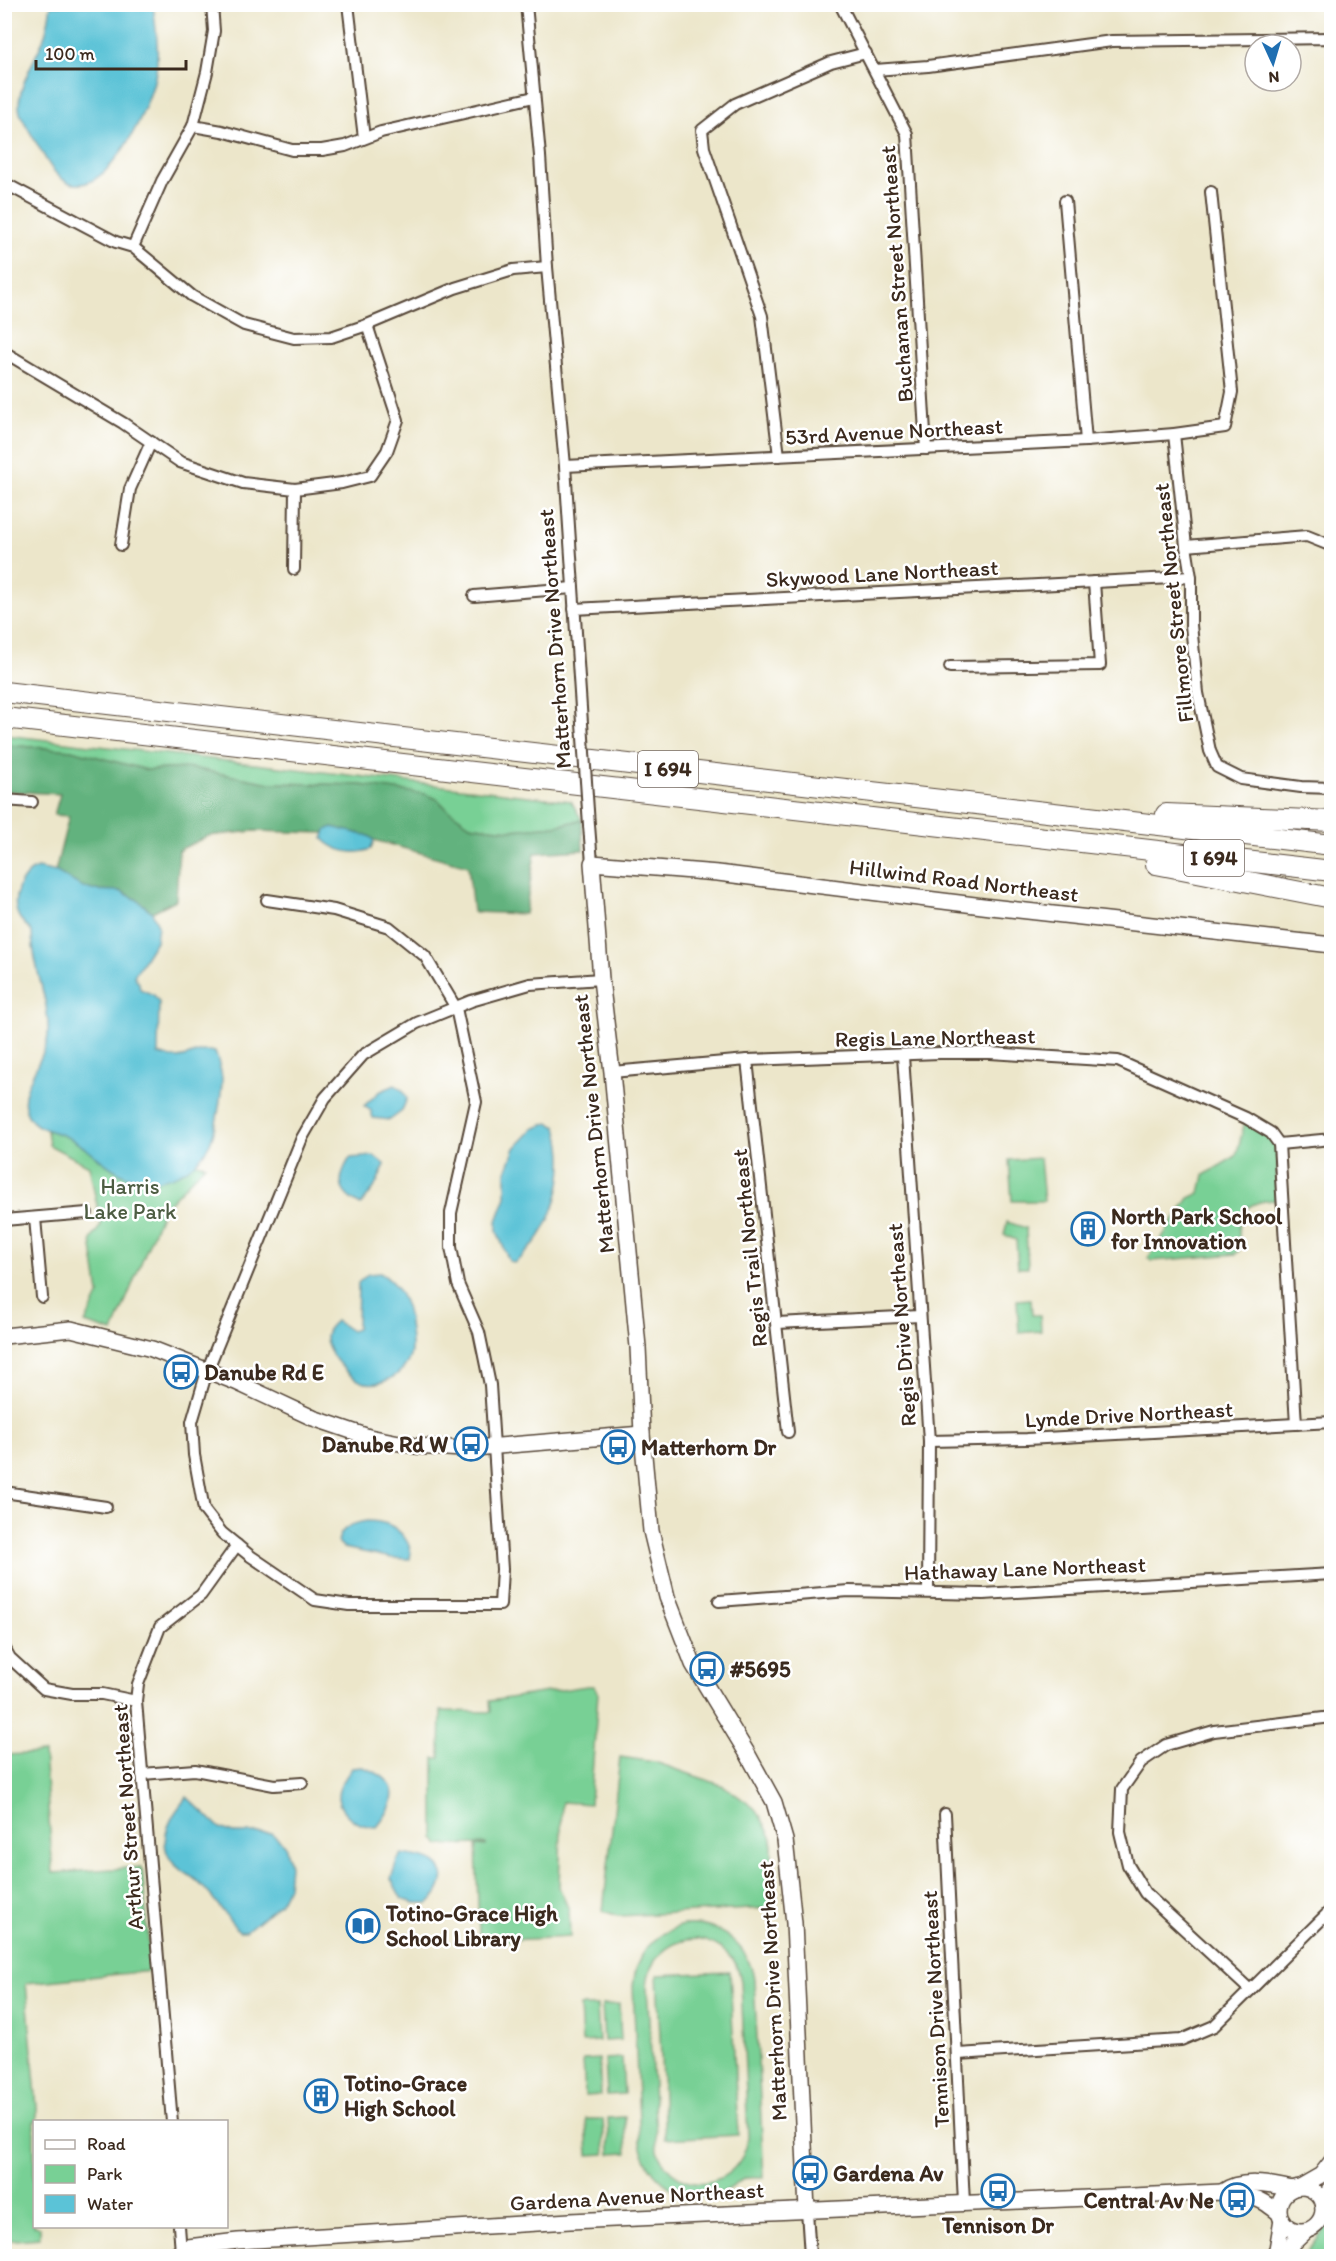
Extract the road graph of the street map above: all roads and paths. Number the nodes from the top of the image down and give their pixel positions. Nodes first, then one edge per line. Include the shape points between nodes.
1 (212, 4) edge
2 (348, 4) edge
3 (526, 4) edge
4 (840, 4) edge
5 (1331, 38) edge
6 (1332, 45) edge
7 (866, 53) junction
8 (875, 70) junction
9 (534, 97) junction
10 (193, 126) junction
11 (364, 138) junction
12 (4, 183) edge
13 (1211, 192) dead end
14 (1065, 201) dead end
15 (133, 247) junction
16 (547, 267) junction
17 (368, 325) junction
18 (4, 352) edge
19 (1174, 434) junction
20 (1086, 441) junction
21 (151, 442) junction
22 (926, 449) junction
23 (779, 456) junction
24 (564, 466) junction
25 (295, 489) junction
26 (121, 545) dead end
27 (1186, 546) junction
28 (1332, 546) edge
29 (294, 569) dead end
30 (1191, 577) junction
31 (1094, 582) junction
32 (573, 588) junction
33 (474, 596) dead end
34 (574, 609) junction
35 (950, 667) dead end
36 (4, 692) edge
37 (4, 718) edge
38 (798, 784) junction
39 (1332, 788) edge
40 (4, 800) edge
41 (33, 802) dead end
42 (1332, 821) edge
43 (1096, 845) junction
44 (1332, 845) edge
45 (592, 863) junction
46 (1332, 872) edge
47 (1332, 898) edge
48 (267, 900) dead end
49 (1332, 945) edge
50 (601, 980) junction
51 (456, 1008) junction
52 (903, 1056) junction
53 (747, 1060) junction
54 (612, 1072) junction
55 (1332, 1139) edge
56 (1279, 1144) junction
57 (87, 1213) dead end
58 (35, 1218) junction
59 (4, 1220) edge
60 (42, 1297) dead end
61 (920, 1316) junction
62 (777, 1323) junction
63 (4, 1336) edge
64 (207, 1371) junction
65 (1332, 1422) edge
66 (1296, 1424) junction
67 (788, 1432) dead end
68 (642, 1434) junction
69 (929, 1441) junction
70 (494, 1445) junction
71 (4, 1492) edge
72 (106, 1507) dead end
73 (237, 1545) junction
74 (1332, 1574) edge
75 (928, 1593) junction
76 (719, 1601) dead end
77 (4, 1647) edge
78 (136, 1701) junction
79 (1332, 1717) edge
80 (142, 1774) junction
81 (302, 1783) dead end
82 (945, 1814) dead end
83 (1332, 1909) edge
84 (1250, 1990) junction
85 (958, 2054) junction
86 (172, 2120) edge
87 (1332, 2160) edge
88 (1332, 2185) edge
89 (1296, 2188) junction
90 (1222, 2192) junction
91 (964, 2203) junction
92 (1323, 2204) junction
93 (807, 2211) junction
94 (1281, 2217) junction
95 (179, 2228) edge
96 (1306, 2231) junction
97 (177, 2254) edge
98 (810, 2256) edge
99 (1273, 2256) edge
100 (1285, 2256) edge

1 - 10 street via 214,31
2 - 11 street
3 - 9 street, Matterhorn Drive Northeast
4 - 7 street, Buchanan Street Northeast
5 - 6 street
5 - 8 street via 1112,41
7 - 8 street, Buchanan Street Northeast
7 - 23 street via 831,62 735,104 702,130 704,148 762,316
8 - 22 street, Buchanan Street Northeast via 907,134
9 - 11 street
9 - 16 street, Matterhorn Drive Northeast
10 - 11 street via 292,150 322,150
10 - 15 street via 162,181
12 - 15 street via 116,242
13 - 19 street, 53rd Avenue Northeast via 1232,392 1225,427
14 - 20 street
15 - 17 street via 192,296 244,325 294,338 331,337
16 - 17 street via 513,270 455,288
16 - 24 street, Matterhorn Drive Northeast
17 - 25 street via 398,420 387,452 370,476
18 - 21 street
19 - 20 street, 53rd Avenue Northeast
19 - 27 street, Fillmore Street Northeast
20 - 22 street, 53rd Avenue Northeast
21 - 25 street via 180,462 243,483
21 - 26 street via 129,489
22 - 23 street, 53rd Avenue Northeast
23 - 24 street, 53rd Avenue Northeast
24 - 32 street, Matterhorn Drive Northeast
25 - 29 street
27 - 28 street via 1307,536
27 - 30 street, Fillmore Street Northeast
30 - 31 street, Skywood Lane Northeast
30 - 39 street, Fillmore Street Northeast via 1198,693 1217,767 1241,779
31 - 34 street, Skywood Lane Northeast
31 - 35 street via 1100,665
32 - 33 street
32 - 34 street, Matterhorn Drive Northeast
34 - 45 street, Matterhorn Drive Northeast, bridge
36 - 38 highway, I 694
37 - 43 highway, I 694
38 - 42 highway via 1212,817
38 - 44 highway, I 694
40 - 41 street
43 - 46 highway, I 694
43 - 47 highway via 1141,861
45 - 49 street, Hillwind Road Northeast via 718,873
45 - 50 street, Matterhorn Drive Northeast
48 - 51 street via 334,910 388,927 425,956
50 - 51 street via 530,984
50 - 54 street, Matterhorn Drive Northeast
51 - 64 street via 417,1023 363,1055 325,1098 302,1138
51 - 70 street via 476,1102 452,1213 451,1247 458,1284 479,1332 490,1385
52 - 53 street, Regis Lane Northeast
52 - 56 street, Regis Lane Northeast via 990,1053 1118,1061 1246,1118 1271,1133
52 - 61 street, Regis Drive Northeast
53 - 54 street, Regis Lane Northeast
53 - 62 street, Regis Trail Northeast
54 - 68 street, Matterhorn Drive Northeast via 638,1347
55 - 56 street
56 - 66 street
57 - 58 street
58 - 59 street
58 - 60 street
61 - 62 street
61 - 69 street, Regis Drive Northeast
62 - 67 street, Regis Trail Northeast
63 - 64 street via 71,1329 152,1349
64 - 70 street via 313,1418 369,1437 426,1447 462,1449
64 - 73 street via 192,1422 194,1455 204,1510
65 - 66 street, Lynde Drive Northeast
66 - 69 street, Lynde Drive Northeast
68 - 70 street
68 - 93 street, Matterhorn Drive Northeast via 651,1531 667,1597 693,1664 774,1802 785,1840 794,1923
69 - 75 street, Regis Drive Northeast
70 - 73 street via 502,1569 500,1605 350,1605 315,1600
71 - 72 street
73 - 78 street, Arthur Street Northeast via 201,1595 160,1627 138,1684
74 - 75 street, Hathaway Lane Northeast via 983,1594
75 - 76 street, Hathaway Lane Northeast via 849,1591
77 - 78 street via 10,1658 44,1689
78 - 80 street, Arthur Street Northeast
79 - 84 street via 1214,1731 1166,1745 1141,1762 1122,1789 1120,1832 1128,1865 1145,1893
80 - 81 street via 195,1770 274,1785
80 - 86 street, Arthur Street Northeast
82 - 85 street, Tennison Drive Northeast
83 - 84 street
84 - 85 street via 1214,2026 1181,2040
85 - 91 street, Tennison Drive Northeast
87 - 89 street via 1321,2175
88 - 92 street
89 - 90 street via 1250,2184 1231,2186
89 - 92 street via 1312,2190
89 - 94 street via 1282,2199
90 - 91 street, Gardena Avenue Northeast
90 - 94 street, Gardena Avenue Northeast via 1260,2199
91 - 93 street, Gardena Avenue Northeast
92 - 96 street via 1322,2217
93 - 97 street, Gardena Avenue Northeast via 238,2241 188,2247
93 - 98 street
94 - 96 street via 1292,2230
94 - 99 street
95 - 97 street
96 - 100 street

